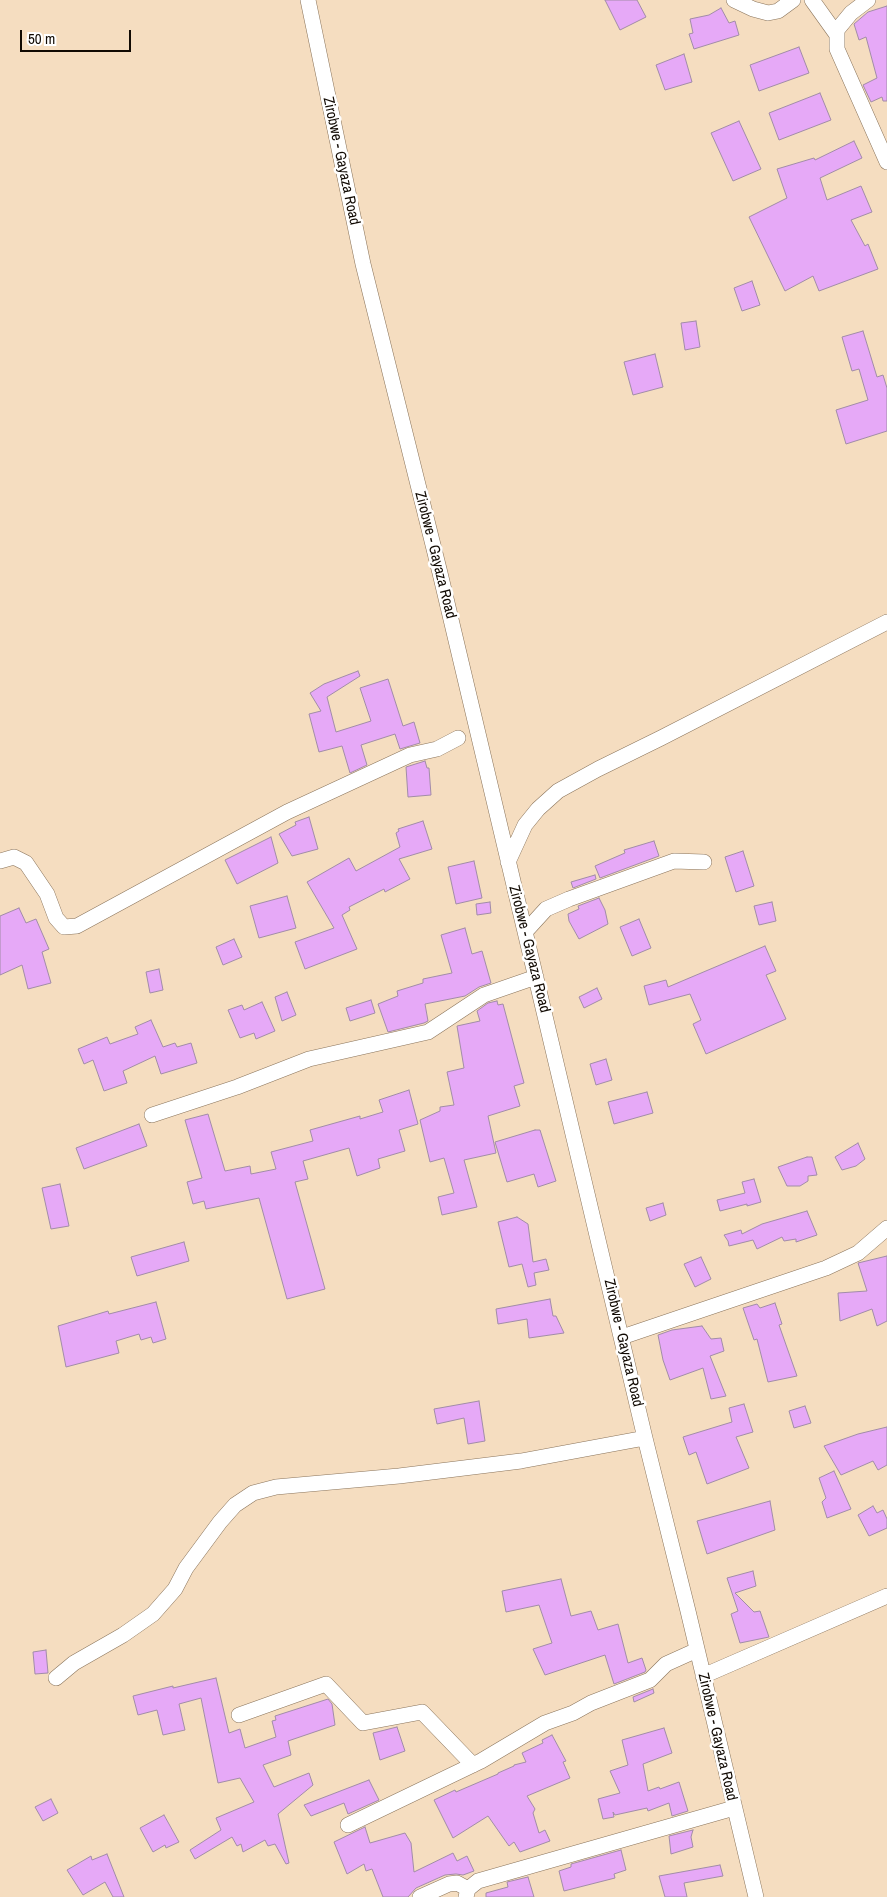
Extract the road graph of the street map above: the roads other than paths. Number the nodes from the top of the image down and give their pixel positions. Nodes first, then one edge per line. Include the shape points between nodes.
1 (308, 0) edge
2 (734, 0) edge
3 (793, 0) edge
4 (812, 0) edge
5 (868, 0) edge
6 (837, 35) junction
7 (887, 162) edge
8 (887, 622) edge
9 (458, 738) dead end
10 (0, 861) edge
11 (508, 862) junction
12 (704, 862) dead end
13 (525, 932) junction
14 (536, 978) junction
15 (152, 1115) dead end
16 (887, 1228) edge
17 (622, 1337) junction
18 (645, 1438) junction
19 (887, 1596) edge
20 (697, 1650) junction
21 (703, 1676) junction
22 (56, 1678) dead end
23 (239, 1715) dead end
24 (473, 1765) junction
25 (734, 1808) junction
26 (348, 1825) dead end
27 (467, 1893) edge
28 (420, 1897) edge
29 (756, 1897) edge

1 - 11 street, Zirobwe - Gayaza Road via 363,264
2 - 3 street via 768,13 778,12
4 - 6 street
5 - 6 street via 851,14 837,30
6 - 7 street via 837,49
8 - 11 street via 558,791 525,826
9 - 10 street via 437,749 410,755 287,812 77,926 64,927 56,918 47,894 26,863 14,858
11 - 13 street, Zirobwe - Gayaza Road
12 - 13 street via 674,862 569,900 546,909
13 - 14 street, Zirobwe - Gayaza Road
14 - 15 street via 484,995 428,1032 309,1059
14 - 17 street, Zirobwe - Gayaza Road
16 - 17 street via 858,1253 826,1268
17 - 18 street, Zirobwe - Gayaza Road
18 - 20 street, Zirobwe - Gayaza Road
18 - 22 street via 521,1461 276,1487 253,1493 235,1505 220,1522 186,1568 175,1589 153,1614 74,1663
19 - 21 street
20 - 21 street, Zirobwe - Gayaza Road
20 - 24 street via 666,1664 650,1680 545,1723
21 - 25 street, Zirobwe - Gayaza Road
23 - 24 street via 326,1684 363,1723 422,1712
24 - 26 street
25 - 27 street via 478,1881
25 - 29 street, Zirobwe - Gayaza Road
27 - 28 street via 457,1883

